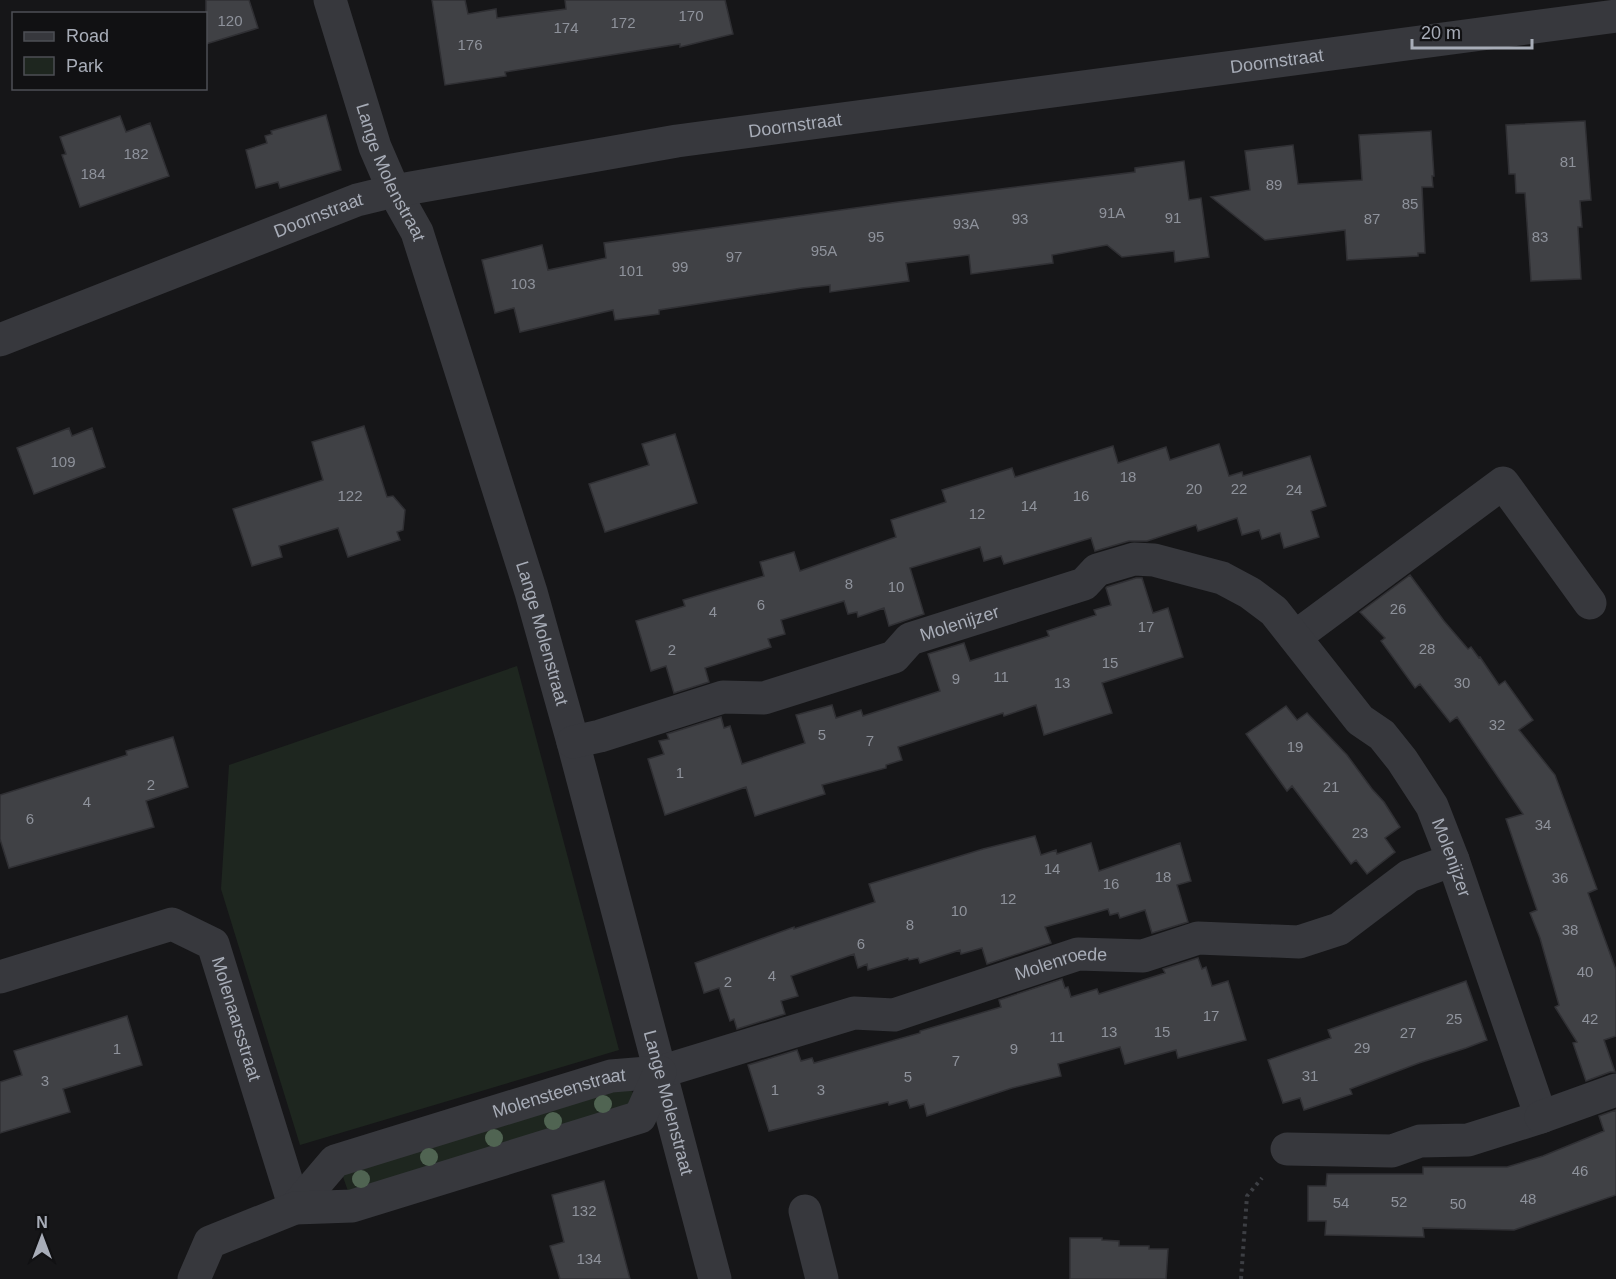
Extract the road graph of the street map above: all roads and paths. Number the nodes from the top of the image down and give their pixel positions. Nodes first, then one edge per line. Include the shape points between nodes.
1 (330, 0) edge
2 (1616, 16) edge
3 (394, 191) junction
4 (0, 340) edge
5 (1590, 603) dead end
6 (1295, 637) junction
7 (573, 742) junction
8 (1453, 861) junction
9 (0, 978) edge
10 (660, 1072) junction
11 (1616, 1090) edge
12 (1541, 1117) junction
13 (1287, 1149) joint
14 (295, 1208) junction
15 (805, 1211) dead end
16 (194, 1279) edge
17 (715, 1279) edge
18 (822, 1279) edge
19 (1241, 1279) edge

1 - 3 street, Lange Molenstraat via 375,147
2 - 3 street, Doornstraat via 677,141
3 - 4 street, Doornstraat via 357,200
3 - 7 street, Lange Molenstraat via 417,232 531,592
5 - 6 street via 1503,483
6 - 7 street, Molenijzer via 1274,610 1222,578 1154,560 1134,559 1097,570 1084,584 910,639 894,657 764,698 723,697
6 - 8 street, Molenijzer via 1360,720 1382,735 1402,760 1432,806
7 - 10 street, Lange Molenstraat
8 - 10 street, Molenroede via 1409,876 1339,929 1299,942 1198,938 1143,956 1078,954 894,1015 854,1013
8 - 12 street, Molenijzer
9 - 14 street, Molenaarsstraat via 172,924 213,944
10 - 14 street, Molensteenstraat via 610,1076 335,1161
10 - 14 street, Molensteenstraat via 640,1117 352,1206
10 - 17 street, Lange Molenstraat
11 - 12 street
12 - 13 street via 1468,1140 1420,1141 1392,1151
13 - 19 path via 1247,1196
14 - 16 street, Molensteenstraat via 210,1242
15 - 18 street

